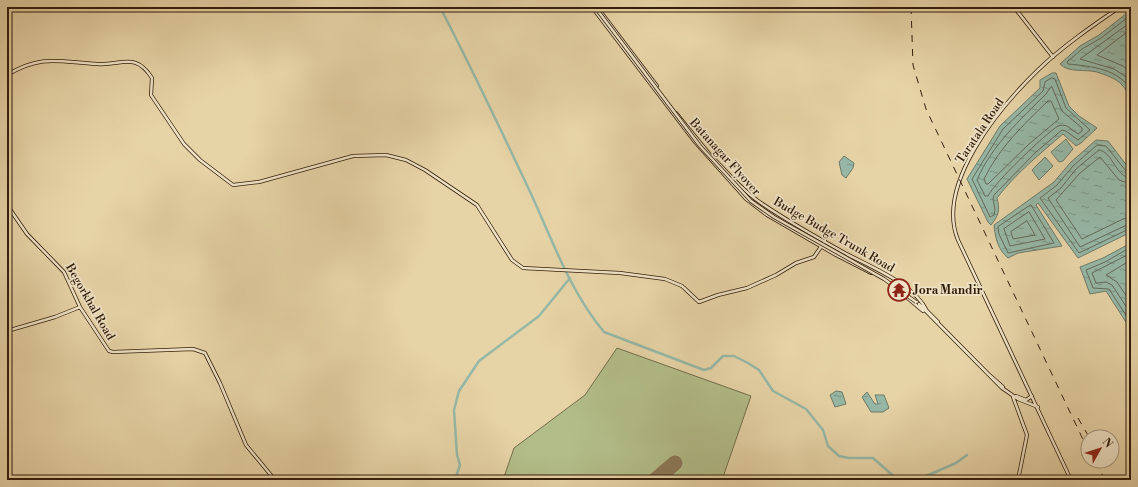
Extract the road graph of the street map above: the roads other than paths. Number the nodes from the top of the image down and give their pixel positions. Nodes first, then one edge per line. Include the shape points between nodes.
1 (595, 7) edge
2 (1014, 7) edge
3 (1120, 7) edge
4 (1053, 57) junction
5 (7, 75) edge
6 (7, 204) edge
7 (825, 241) junction
8 (822, 247) junction
9 (80, 307) junction
10 (925, 311) junction
11 (7, 331) edge
12 (1032, 395) junction
13 (1014, 396) junction
14 (1038, 408) junction
15 (275, 480) edge
16 (1018, 480) edge
17 (1071, 480) edge

1 - 7 street, Budge Budge Trunk Road via 712,157 756,200
1 - 8 street, Budge Budge Trunk Road via 695,142 746,199 760,211
1 - 10 street, Batanagar Flyover, bridge via 700,146 751,201 774,217 884,278
2 - 4 street
3 - 4 street, Taratala Road
4 - 12 street, Taratala Road via 1018,92 978,144 960,176 952,211 953,226 958,240
5 - 8 street via 22,66 51,60 98,64 126,60 137,63 152,78 151,95 184,144 200,160 233,185 259,182 345,158 369,154 391,156 417,165 477,205 509,256 523,268 620,273 670,280 682,286 699,302 752,286 796,263 814,257
6 - 9 street, Begorkhal Road via 30,238 64,272
7 - 8 street
7 - 10 street, Budge Budge Trunk Road via 902,285 919,299
8 - 10 street, Budge Budge Trunk Road via 886,281
9 - 11 street
9 - 15 street, Begorkhal Road via 111,352 198,349 205,353 246,445
10 - 13 street via 988,376
12 - 13 street via 1027,400
12 - 14 street, Taratala Road
13 - 14 street
13 - 16 street via 1027,434
14 - 17 street, Taratala Road

